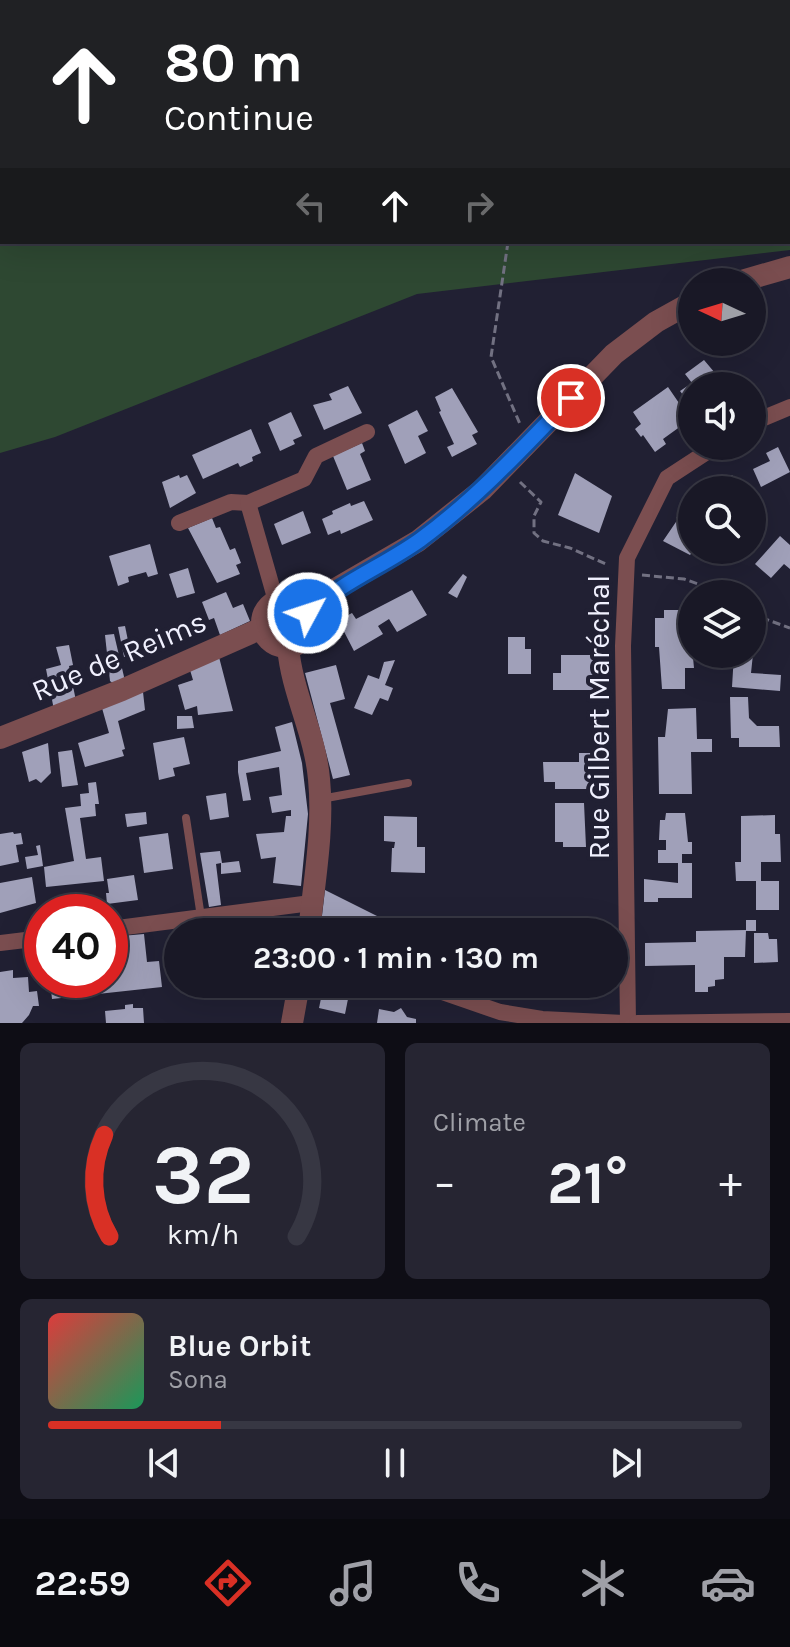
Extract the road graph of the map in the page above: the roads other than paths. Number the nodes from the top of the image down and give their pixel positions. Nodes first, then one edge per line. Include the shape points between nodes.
1 (790, 267) edge
2 (766, 274) edge
3 (678, 310) edge
4 (790, 407) edge
5 (766, 417) edge
6 (367, 432) dead end
7 (695, 460) edge
8 (248, 503) junction
9 (179, 523) dead end
10 (276, 601) junction
11 (308, 613) junction
12 (262, 628) junction
13 (288, 647) junction
14 (0, 738) edge
15 (408, 783) dead end
16 (320, 799) junction
17 (186, 818) dead end
18 (311, 903) junction
19 (201, 918) joint
20 (310, 918) edge
21 (164, 922) edge
22 (128, 927) edge
23 (24, 940) edge
24 (0, 943) edge
25 (296, 998) edge
26 (460, 998) edge
27 (790, 1021) edge
28 (570, 1022) edge
29 (292, 1023) edge
30 (626, 1023) edge
31 (637, 1023) edge

1 - 2 street
3 - 11 street via 614,354 482,490 418,541 332,591
4 - 5 street
6 - 8 street via 316,456 304,479
7 - 30 street, Rue Gilbert Maréchal via 667,478 627,558
8 - 9 street via 231,502
8 - 10 street
10 - 11 street via 291,599
10 - 12 street via 263,615
11 - 13 street via 306,635
12 - 13 street via 271,643
12 - 14 street, Rue de Reims
13 - 16 street via 315,752
15 - 16 lane
16 - 18 street
17 - 19 lane
18 - 19 street
18 - 20 street
21 - 22 street
23 - 24 street
25 - 29 street
26 - 28 street via 500,1012
27 - 31 street
28 - 30 street

